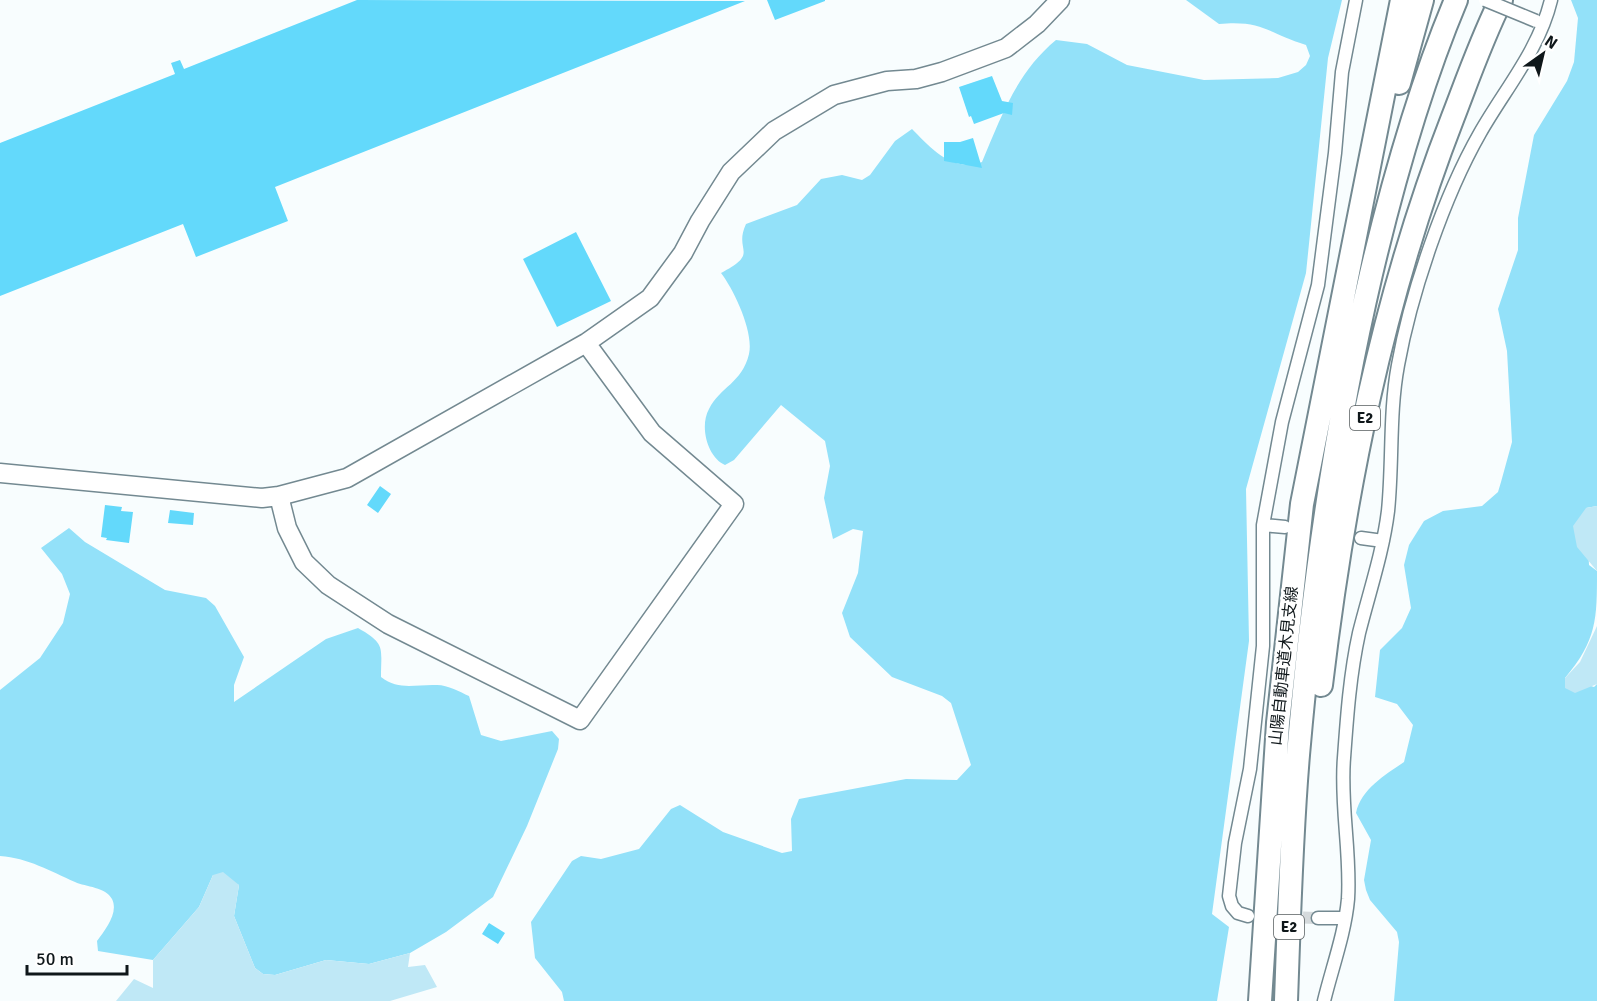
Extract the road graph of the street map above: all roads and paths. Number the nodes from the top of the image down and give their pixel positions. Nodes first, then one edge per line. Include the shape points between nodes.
1 (1060, 0) edge
2 (1356, 0) edge
3 (1402, 0) edge
4 (1422, 0) edge
5 (1456, 0) edge
6 (1485, 0) edge
7 (1501, 0) edge
8 (1551, 0) edge
9 (1540, 23) junction
10 (1334, 334) junction
11 (586, 343) junction
12 (0, 473) edge
13 (279, 496) junction
14 (1263, 525) junction
15 (1285, 527) dead end
16 (1361, 538) dead end
17 (1383, 541) junction
18 (1292, 852) junction
19 (1248, 916) dead end
20 (1318, 918) tunnel mouth
21 (1345, 918) junction
22 (1260, 1001) edge
23 (1286, 1001) edge
24 (1324, 1001) edge

1 - 11 street via 1006,48 942,72 834,95 774,131 731,172 683,253 650,298
2 - 14 street via 1342,72 1318,285 1282,422
3 - 10 highway
4 - 10 highway
5 - 18 highway via 1407,138 1356,342 1322,544 1298,757
6 - 9 street, bridge
7 - 18 highway, E2 via 1432,171 1379,348 1348,502 1312,759
8 - 9 street
9 - 17 street via 1523,66 1480,134 1451,197 1415,300 1391,412 1388,509
10 - 22 highway, 山陽自動車道木見支線 / E2 via 1302,504 1289,614
11 - 13 street via 347,478
11 - 13 street via 652,433 734,504 580,720 388,624 328,585 304,562 287,528
12 - 13 street via 262,498
14 - 15 street
14 - 19 street via 1263,646 1250,769 1228,896 1238,913
16 - 17 street
17 - 21 street via 1349,690 1343,762 1348,898
18 - 23 highway, E2
20 - 21 street
21 - 24 street

